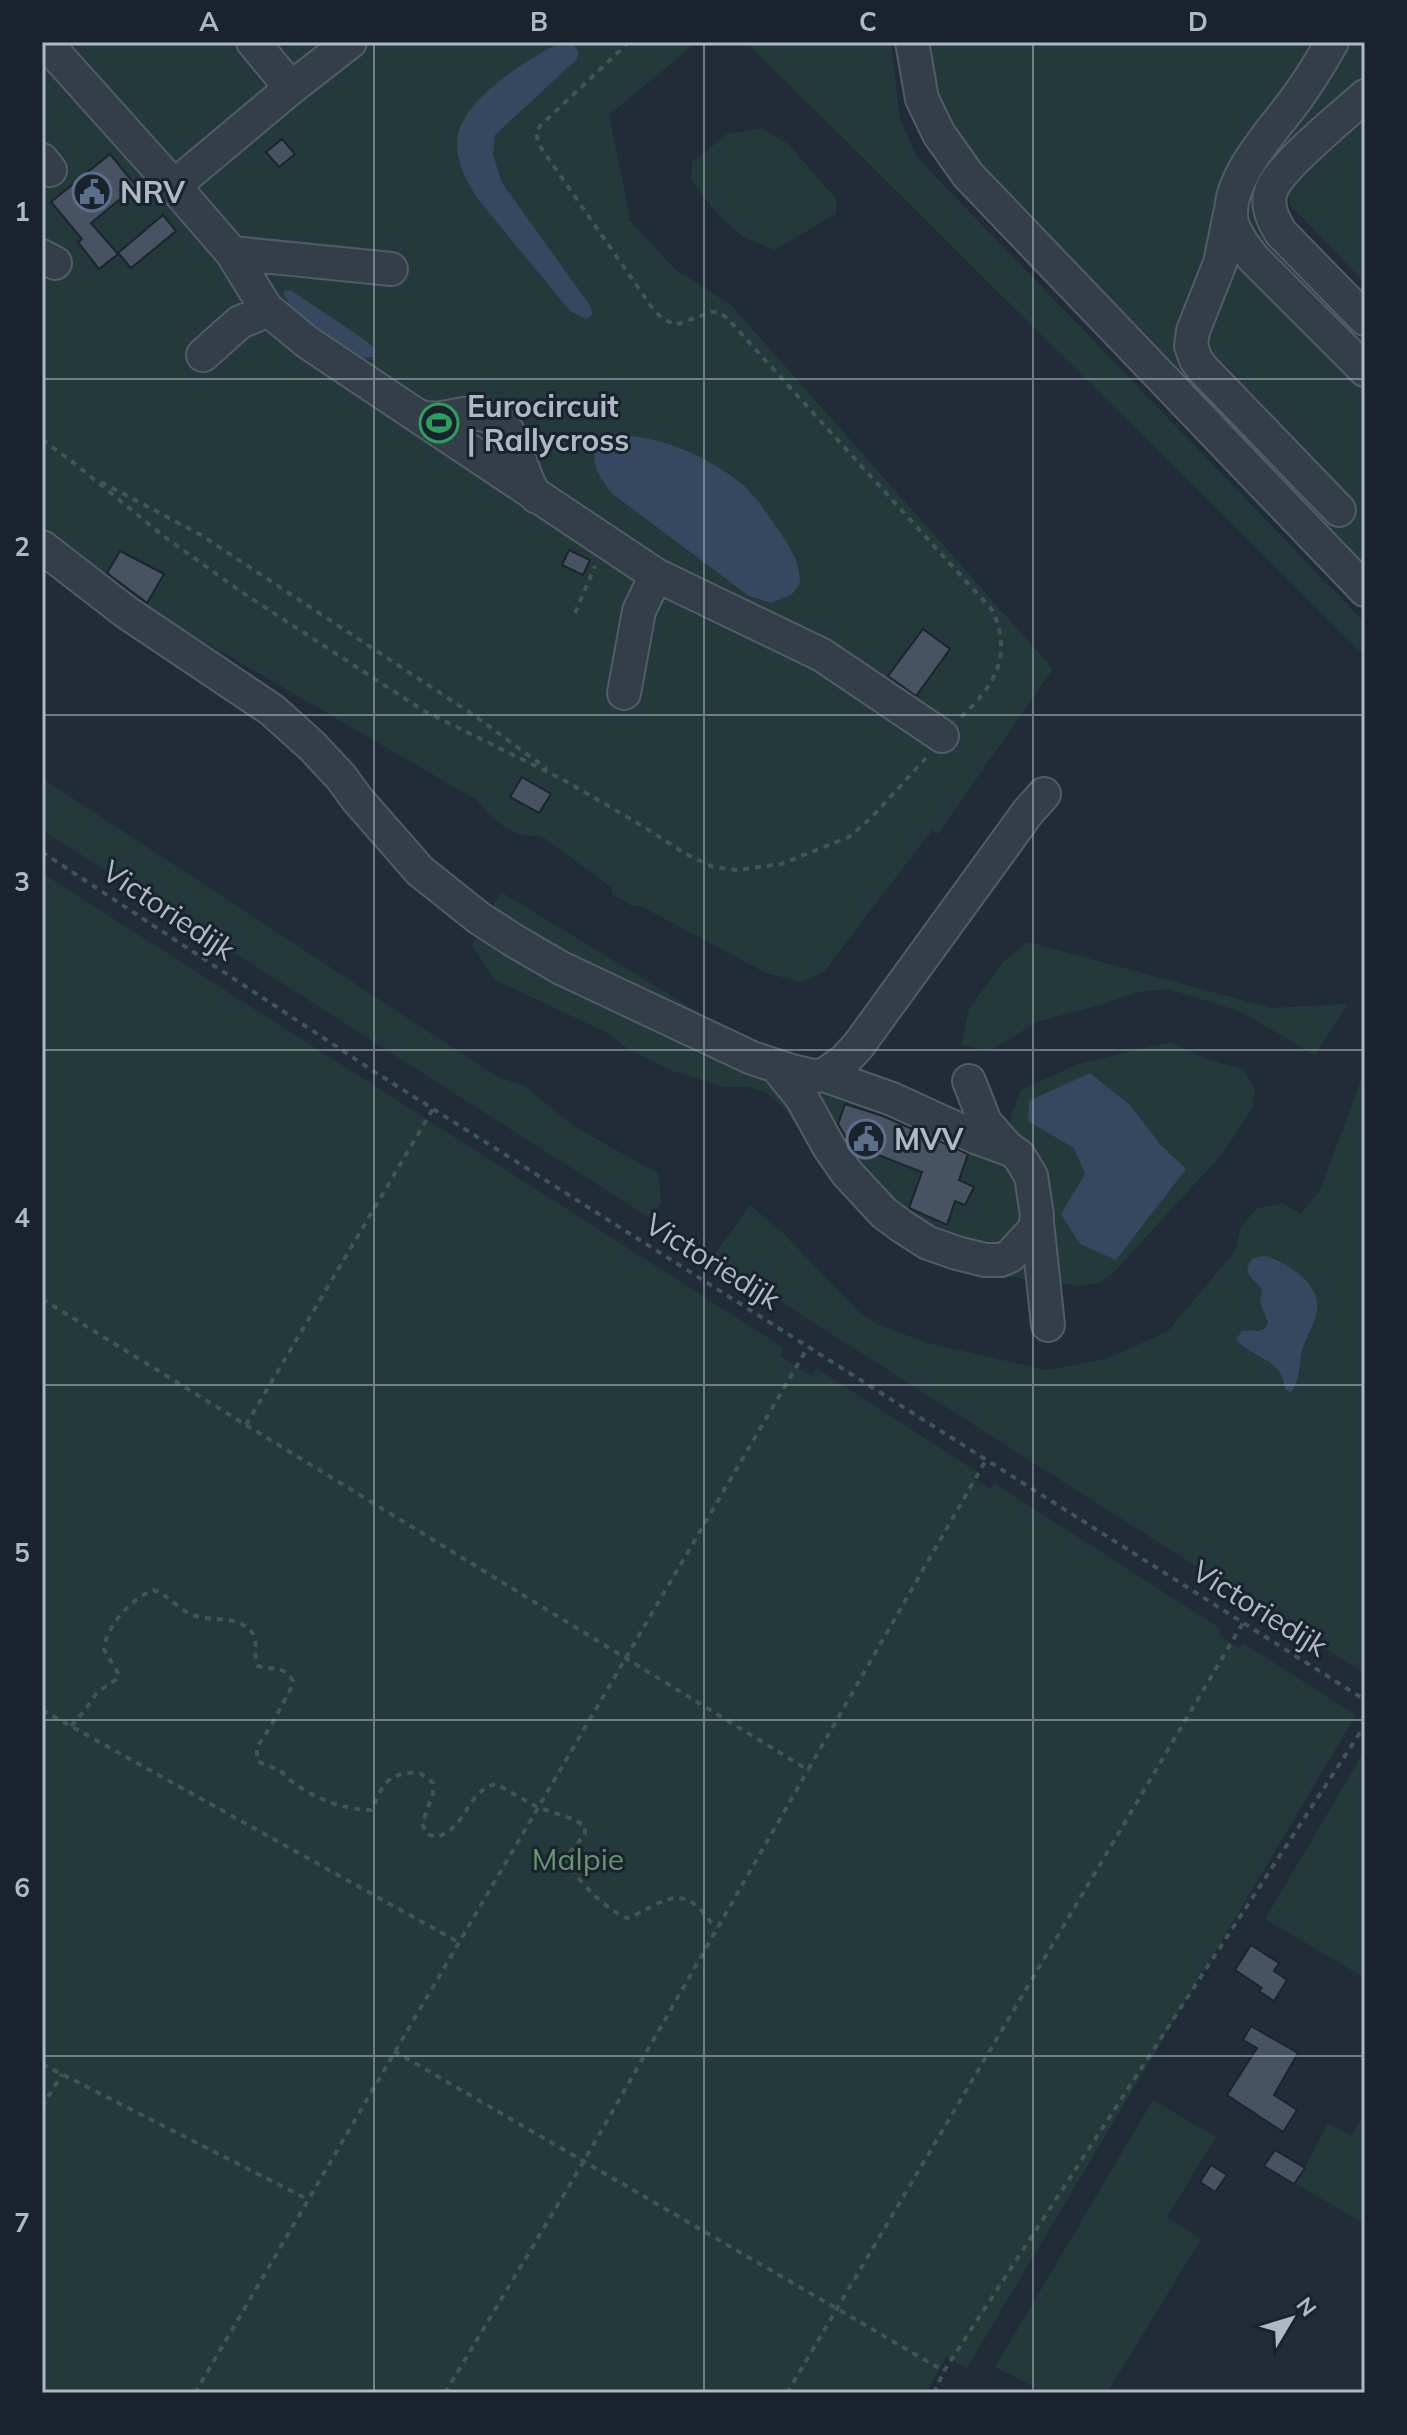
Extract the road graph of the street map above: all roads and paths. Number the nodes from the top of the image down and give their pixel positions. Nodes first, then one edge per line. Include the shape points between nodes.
1 (45, 42) edge
2 (253, 42) edge
3 (350, 42) edge
4 (629, 42) edge
5 (912, 42) edge
6 (1332, 42) edge
7 (291, 88) junction
8 (1365, 96) edge
9 (174, 186) junction
10 (1231, 207) junction
11 (232, 253) junction
12 (391, 269) dead end
13 (266, 308) junction
14 (1365, 319) edge
15 (203, 355) dead end
16 (1365, 370) edge
17 (42, 440) edge
18 (91, 477) junction
19 (1339, 510) dead end
20 (605, 541) junction
21 (42, 547) edge
22 (656, 575) junction
23 (1365, 590) edge
24 (575, 613) dead end
25 (624, 693) dead end
26 (942, 736) junction
27 (560, 778) junction
28 (1044, 794) dead end
29 (42, 852) edge
30 (776, 1066) junction
31 (824, 1075) junction
32 (969, 1081) dead end
33 (433, 1109) junction
34 (1006, 1146) junction
35 (1037, 1222) junction
36 (42, 1299) edge
37 (1048, 1325) dead end
38 (808, 1347) junction
39 (246, 1425) junction
40 (986, 1460) junction
41 (1243, 1623) junction
42 (625, 1658) junction
43 (1365, 1700) edge
44 (42, 1710) edge
45 (1365, 1725) edge
46 (71, 1726) junction
47 (808, 1770) junction
48 (537, 1807) junction
49 (716, 1928) junction
50 (458, 1942) junction
51 (394, 2051) junction
52 (42, 2064) edge
53 (62, 2074) junction
54 (42, 2107) edge
55 (584, 2161) junction
56 (307, 2199) junction
57 (837, 2307) junction
58 (944, 2371) junction
59 (195, 2393) edge
60 (445, 2393) edge
61 (787, 2393) edge
62 (934, 2393) edge

1 - 9 lane
2 - 7 lane
3 - 7 lane
4 - 26 path via 540,126 539,145 653,309 675,325 712,312 726,317 993,611 1002,641 997,672 977,702
5 - 23 lane via 929,116 953,157
6 - 10 lane via 1248,164
7 - 9 lane
8 - 14 lane via 1282,171 1269,200 1281,233
9 - 11 lane
10 - 16 lane via 1241,242 1255,260
10 - 19 lane via 1220,263 1193,331 1193,353
11 - 12 lane
11 - 13 lane
13 - 15 lane via 240,322
13 - 20 lane via 307,342
17 - 18 path
18 - 27 path via 201,535
18 - 27 path via 243,593 424,711
20 - 22 lane
20 - 24 path
21 - 30 lane via 126,612 272,710 341,777 420,871 479,918 561,968
22 - 25 lane via 626,621
22 - 26 lane via 822,655
26 - 27 path via 919,767 849,837 781,864 737,870 713,867 686,854
28 - 31 lane via 858,1046
29 - 33 path, Victoriedijk
30 - 31 lane
30 - 35 lane via 847,1173 884,1213 928,1243 1001,1260 1028,1238
31 - 34 lane
32 - 34 lane via 985,1122
33 - 38 path, Victoriedijk
33 - 39 path
34 - 35 lane via 1031,1176
35 - 37 lane
36 - 39 path
38 - 40 path, Victoriedijk
38 - 42 path
39 - 42 path
40 - 41 path, Victoriedijk
40 - 47 path
41 - 43 path, Victoriedijk
41 - 57 path
42 - 47 path
42 - 48 path
44 - 46 path
45 - 58 path
46 - 48 path via 98,1691 118,1678 104,1649 109,1630 153,1590 194,1616 243,1625 257,1641 258,1666 288,1674 293,1681 290,1690 261,1738 257,1760 306,1791 356,1810 371,1810 391,1778 420,1773 433,1783 422,1824 436,1837 452,1830 487,1786 496,1784
46 - 50 path
47 - 49 path
48 - 49 path via 585,1826 585,1834 566,1857 585,1885 616,1913 627,1918 673,1896 699,1907
48 - 50 path
49 - 55 path
50 - 51 path
51 - 55 path
51 - 56 path
52 - 53 path
53 - 54 path
53 - 56 path
55 - 57 path
55 - 60 path
56 - 59 path
57 - 58 path
57 - 61 path
58 - 62 path

